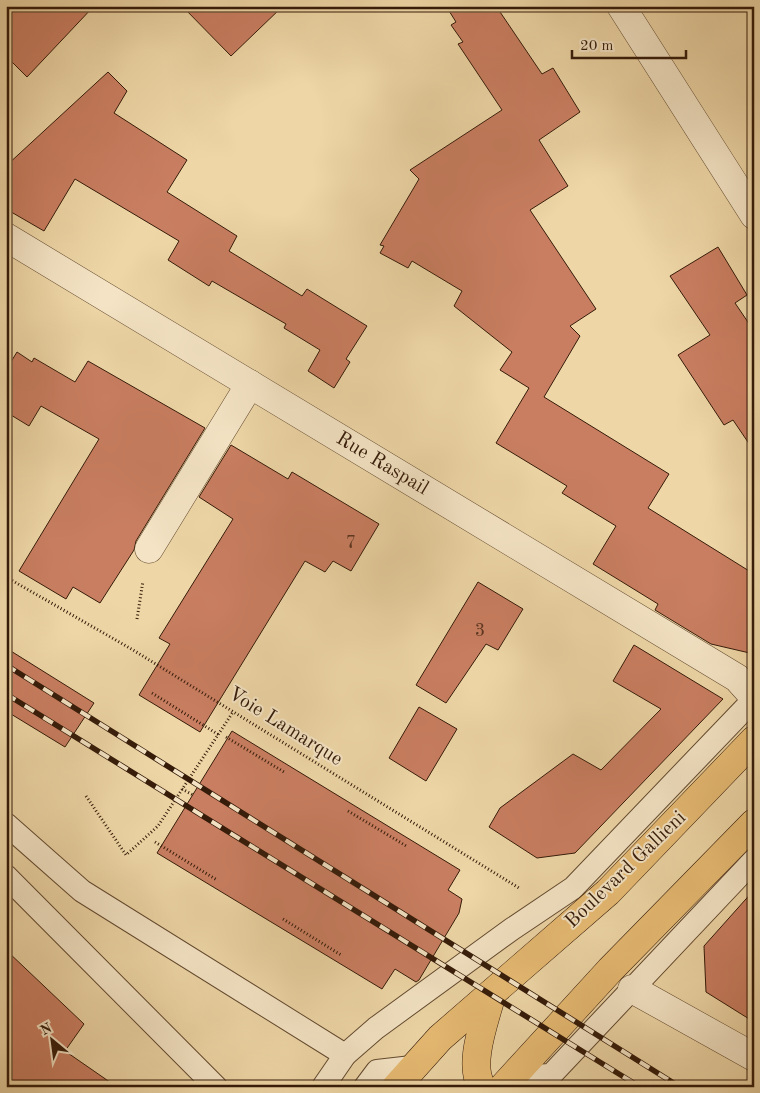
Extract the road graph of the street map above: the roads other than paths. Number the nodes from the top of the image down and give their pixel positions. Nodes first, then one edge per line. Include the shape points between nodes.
1 (621, 6) edge
2 (754, 215) edge
3 (6, 237) edge
4 (250, 384) junction
5 (149, 550) dead end
6 (754, 698) edge
7 (754, 740) edge
8 (754, 823) edge
9 (6, 824) edge
10 (754, 860) edge
11 (6, 876) edge
12 (608, 892) junction
13 (512, 928) junction
14 (632, 989) junction
15 (492, 993) junction
16 (345, 1055) junction
17 (754, 1057) edge
18 (404, 1077) edge
19 (507, 1082) edge
20 (216, 1087) edge
21 (323, 1087) edge
22 (365, 1087) edge
23 (482, 1087) edge

1 - 2 street
3 - 4 street, Rue Raspail
4 - 5 street
4 - 6 street, Rue Raspail via 737,678
6 - 13 lane via 573,888
7 - 12 main road, Boulevard Gallieni
8 - 19 main road via 610,970
9 - 16 lane via 82,891
10 - 14 lane
11 - 20 lane
12 - 13 lane via 551,919
12 - 15 main road, Boulevard Gallieni
13 - 16 lane via 376,1028
14 - 17 street
14 - 19 lane via 551,1075
15 - 18 main road, Boulevard Gallieni via 440,1038
15 - 23 main road via 476,1059 478,1081
16 - 21 lane
18 - 22 lane via 377,1071

